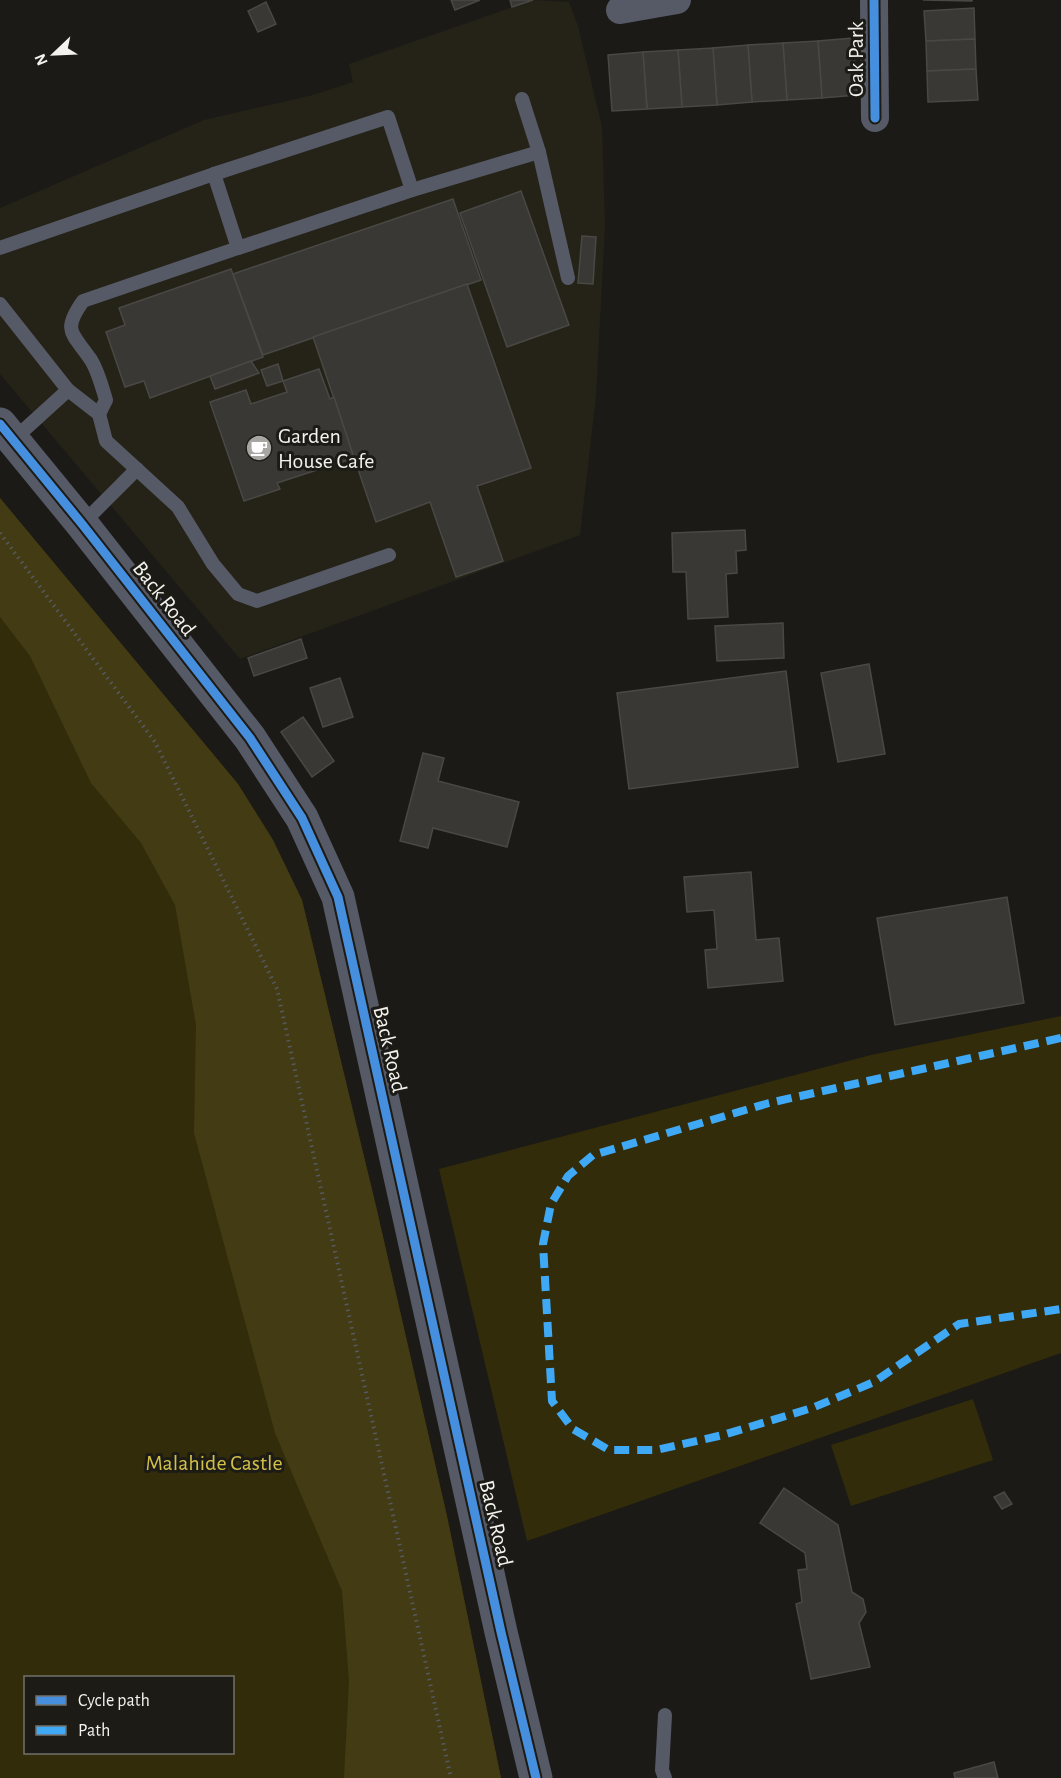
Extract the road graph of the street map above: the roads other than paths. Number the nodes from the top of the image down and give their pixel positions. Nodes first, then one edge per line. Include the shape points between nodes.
1 (677, 0) edge
2 (874, 0) edge
3 (620, 10) dead end
4 (522, 99) dead end
5 (875, 118) dead end
6 (539, 152) junction
7 (214, 174) junction
8 (412, 190) junction
9 (0, 248) edge
10 (238, 248) junction
11 (568, 278) dead end
12 (0, 304) edge
13 (68, 390) junction
14 (99, 414) junction
15 (7, 432) edge
16 (137, 470) junction
17 (82, 524) junction
18 (389, 555) dead end
19 (665, 1714) dead end
20 (536, 1778) edge
21 (665, 1778) edge

1 - 3 street
2 - 5 street, Oak Park
4 - 6 lane
6 - 8 lane
6 - 11 lane
7 - 8 lane via 388,117
7 - 9 lane
7 - 10 lane
8 - 10 lane
10 - 14 lane via 83,301 70,319 71,334 93,362 106,400
12 - 13 lane
13 - 14 lane
13 - 15 lane
14 - 16 lane via 106,441
15 - 17 street, Back Road
16 - 17 lane
16 - 18 lane via 178,507 213,564 238,594 257,601
17 - 20 street, Back Road via 250,738 302,818 338,897
19 - 21 lane

